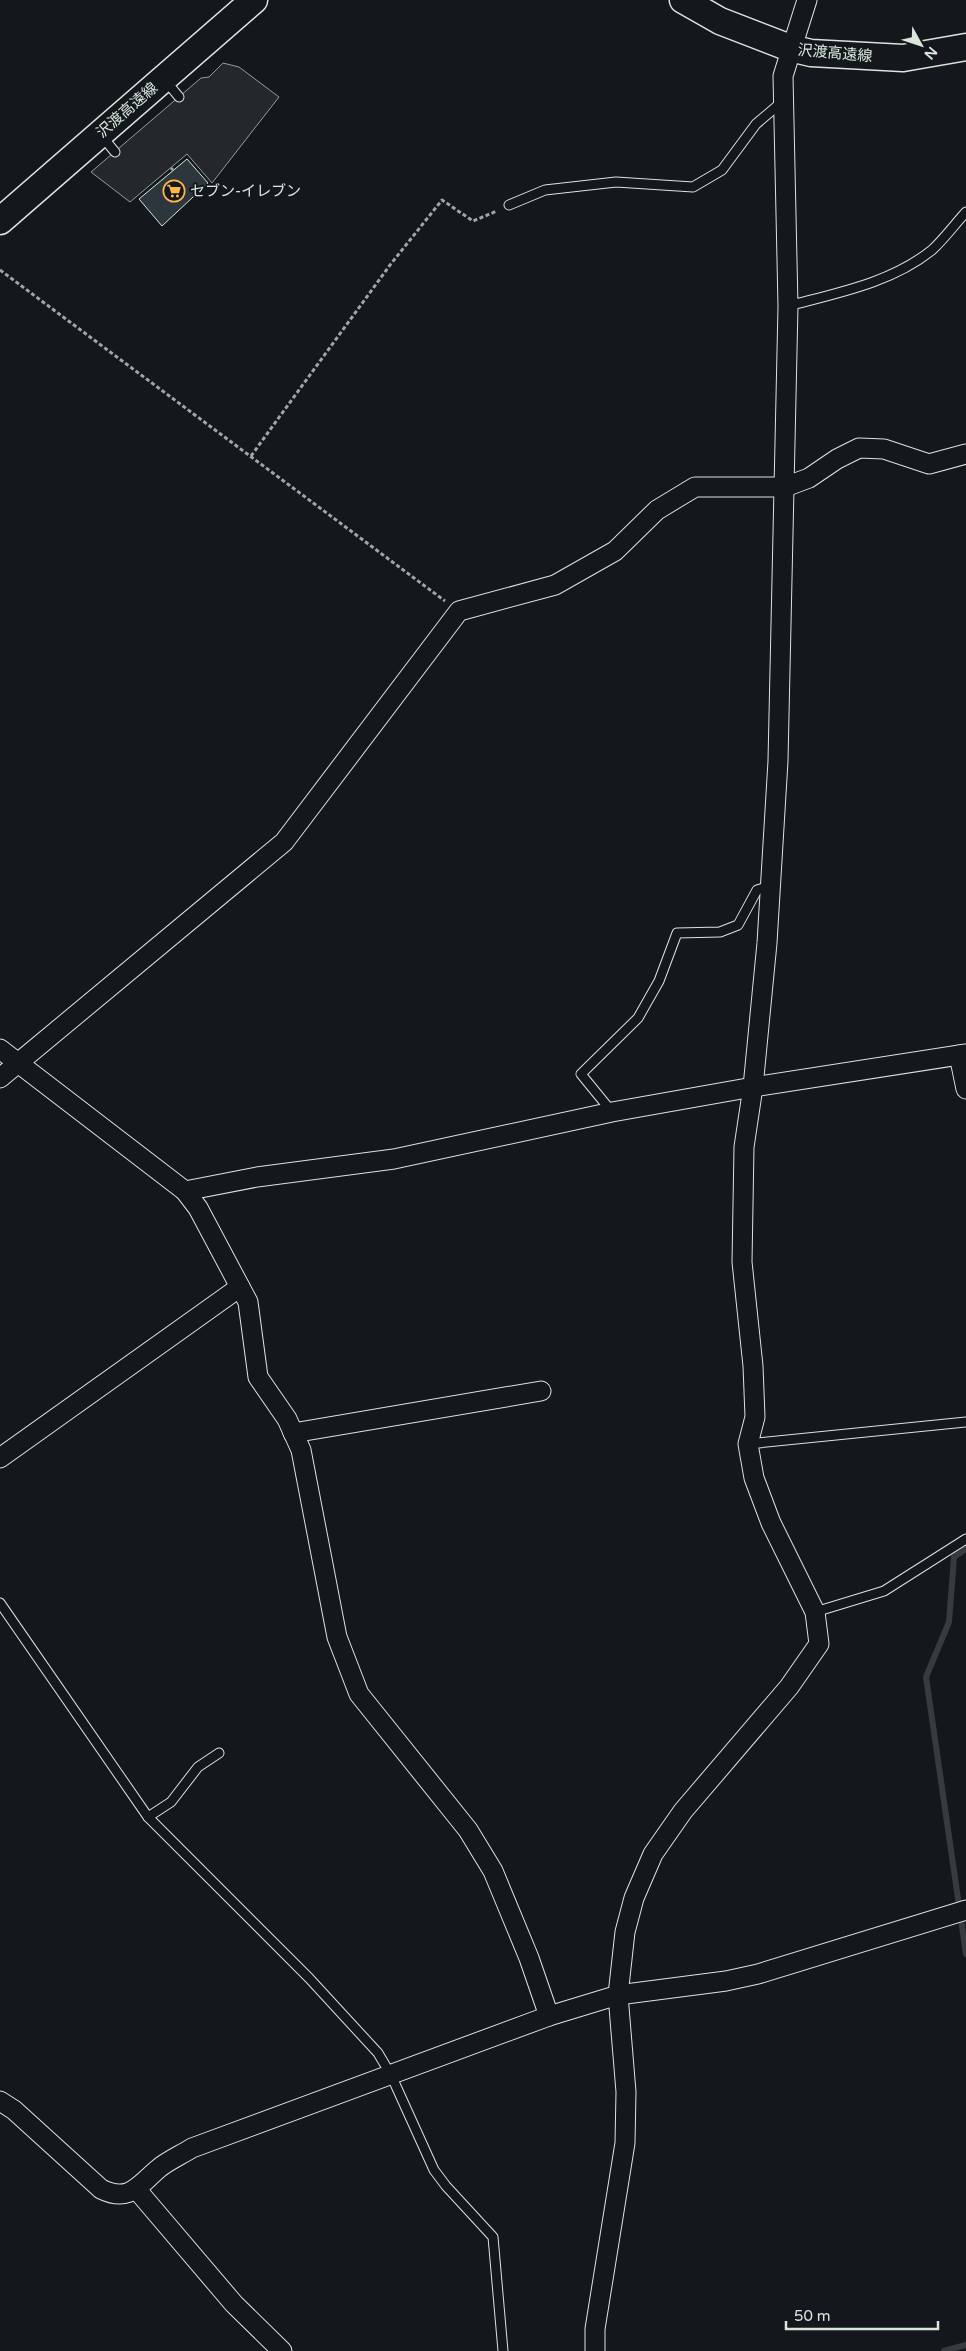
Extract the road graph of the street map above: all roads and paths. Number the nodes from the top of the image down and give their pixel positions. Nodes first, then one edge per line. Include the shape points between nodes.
1 (254, 0) edge
2 (683, 0) edge
3 (807, 0) edge
4 (966, 47) edge
5 (790, 48) junction
6 (783, 101) junction
7 (509, 205) joint
8 (966, 212) edge
9 (0, 221) edge
10 (0, 270) edge
11 (788, 306) junction
12 (966, 454) edge
13 (251, 456) junction
14 (785, 487) junction
15 (459, 611) junction
16 (770, 886) junction
17 (0, 1049) edge
18 (963, 1054) edge
19 (17, 1064) junction
20 (0, 1078) edge
21 (753, 1087) junction
22 (966, 1089) edge
23 (612, 1112) junction
24 (185, 1191) junction
25 (240, 1287) junction
26 (541, 1391) dead end
27 (966, 1422) edge
28 (293, 1433) junction
29 (748, 1444) junction
30 (0, 1458) edge
31 (966, 1539) edge
32 (0, 1603) edge
33 (815, 1612) junction
34 (219, 1753) dead end
35 (148, 1818) junction
36 (962, 1910) edge
37 (618, 1995) junction
38 (549, 2016) junction
39 (391, 2074) junction
40 (0, 2101) edge
41 (137, 2190) junction
42 (282, 2351) edge
43 (503, 2351) edge
44 (595, 2351) edge

1 - 9 main road, 沢渡高遠線 via 171,88 108,143
2 - 5 main road, 沢渡高遠線 via 720,22
3 - 5 street
4 - 5 main road, 沢渡高遠線 via 903,58 811,53
5 - 6 street via 782,76
6 - 7 lane via 756,124 722,170 693,187 616,182 545,190
6 - 11 street
7 - 13 path via 473,221 442,200
8 - 11 lane via 932,249 907,265 870,284
10 - 13 path
11 - 14 street
12 - 14 street via 929,464 884,449 859,448 809,478
13 - 15 path
14 - 15 street via 695,486 658,510 615,551 555,585
14 - 16 street via 778,761
15 - 19 street via 284,842
16 - 21 street
16 - 23 lane via 757,890 738,925 720,932 677,933 659,981 638,1018 581,1074
17 - 19 street
18 - 21 street
18 - 22 street
19 - 20 street
19 - 24 street
21 - 23 street
21 - 29 street via 744,1147 742,1262 754,1374 755,1417
23 - 24 street via 394,1158 257,1177
24 - 25 street via 198,1208
25 - 28 street via 248,1302 258,1377
25 - 30 street
26 - 28 street
27 - 29 lane
28 - 38 street via 301,1450 337,1637 359,1694 468,1830 493,1871
29 - 33 street via 754,1478 771,1523
31 - 33 lane via 884,1591
32 - 35 lane
33 - 37 street via 819,1644 789,1687 683,1811 653,1854 634,1898 625,1932
34 - 35 lane via 198,1767 171,1802
35 - 39 lane via 349,2020 378,2053
36 - 37 street via 758,1974
37 - 38 street
37 - 44 street via 626,2092 625,2143 595,2329
38 - 39 street
39 - 41 street via 192,2148 159,2168
39 - 43 lane via 434,2170 493,2237
40 - 41 street via 101,2189 114,2195
41 - 42 street via 234,2304

